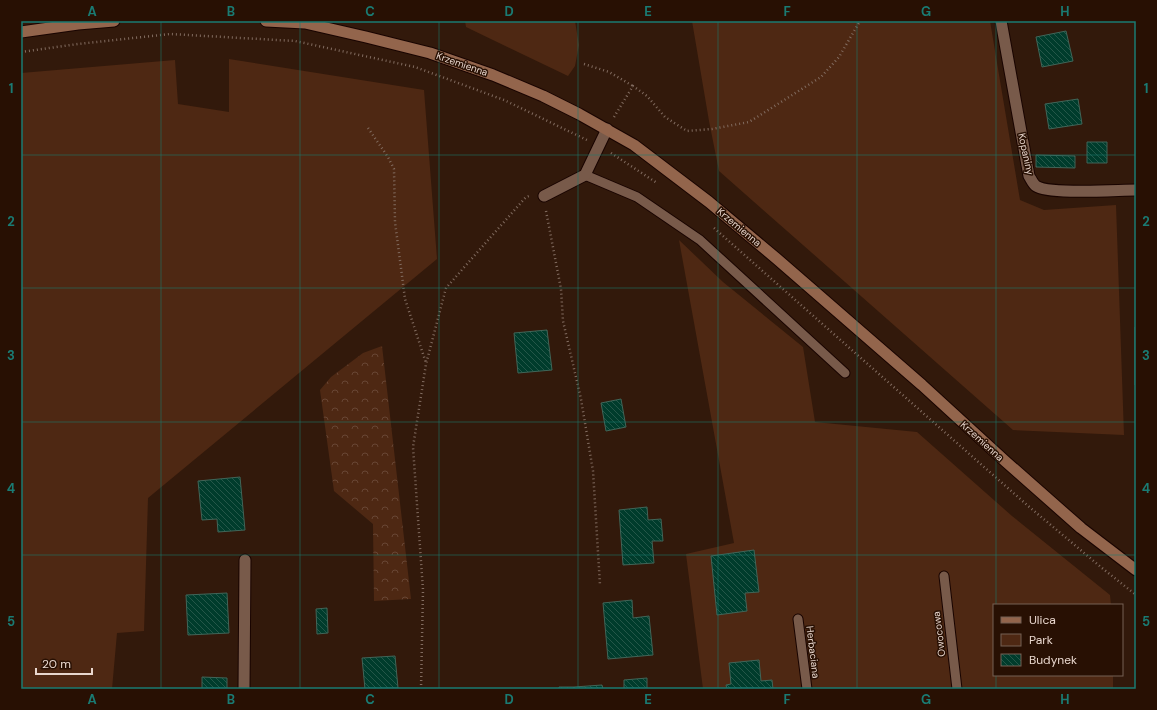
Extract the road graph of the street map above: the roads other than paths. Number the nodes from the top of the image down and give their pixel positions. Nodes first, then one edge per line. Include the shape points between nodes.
1 (114, 21) edge
2 (266, 21) edge
3 (1001, 21) edge
4 (21, 32) edge
5 (607, 129) junction
6 (585, 175) junction
7 (1136, 190) edge
8 (544, 196) road end
9 (846, 373) dead end
10 (245, 560) dead end
11 (1136, 570) edge
12 (944, 576) dead end
13 (798, 619) dead end
14 (244, 689) edge
15 (807, 689) edge
16 (957, 689) edge

1 - 4 main road
2 - 5 main road, Krzemienna via 305,23 430,53 543,96
3 - 7 street, Kopaniny via 1029,176 1035,186 1059,192
5 - 6 street
5 - 11 main road, Krzemienna via 640,149 709,202 1081,528
6 - 8 street
6 - 9 lane via 637,196 700,240
10 - 14 street
12 - 16 lane, Owocowa
13 - 15 lane, Herbaciana

